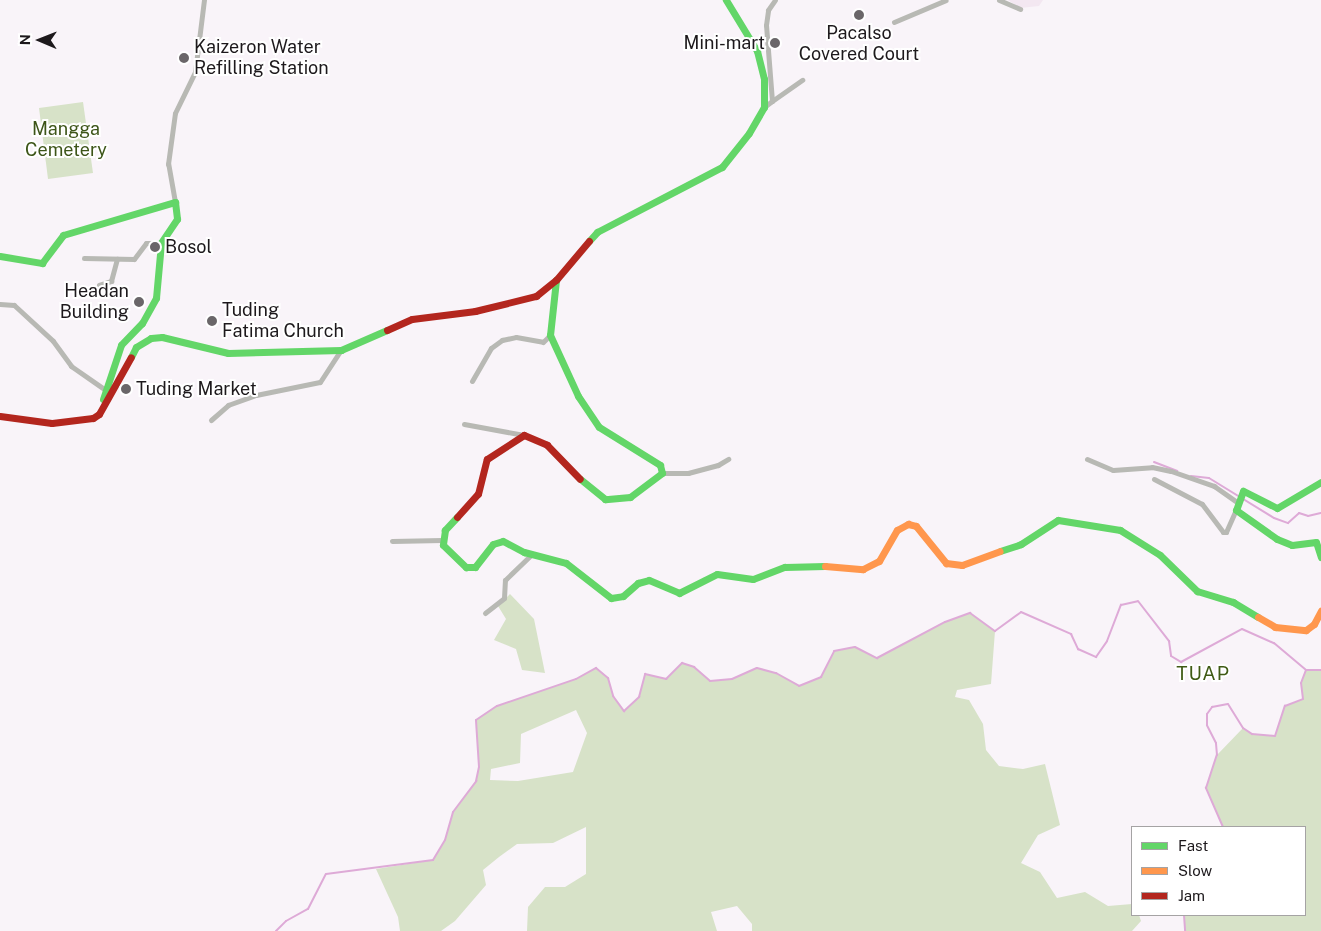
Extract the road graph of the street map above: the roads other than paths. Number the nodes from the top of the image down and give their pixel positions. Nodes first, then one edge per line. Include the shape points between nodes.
1 (204, 0) edge
2 (726, 0) edge
3 (775, 0) edge
4 (946, 0) edge
5 (999, 0) edge
6 (1020, 9) dead end
7 (894, 22) dead end
8 (802, 80) dead end
9 (772, 101) junction
10 (764, 108) junction
11 (174, 202) junction
12 (161, 242) junction
13 (0, 256) edge
14 (84, 258) dead end
15 (117, 259) junction
16 (556, 280) junction
17 (99, 285) dead end
18 (0, 304) edge
19 (550, 335) junction
20 (341, 350) junction
21 (472, 381) dead end
22 (107, 391) junction
23 (99, 414) junction
24 (0, 416) edge
25 (211, 420) dead end
26 (464, 424) dead end
27 (524, 435) junction
28 (728, 459) dead end
29 (1088, 459) dead end
30 (662, 472) junction
31 (1154, 479) dead end
32 (1321, 482) edge
33 (1237, 506) junction
34 (442, 540) junction
35 (392, 541) dead end
36 (531, 554) junction
37 (1321, 557) edge
38 (1321, 611) edge
39 (485, 613) dead end

1 - 11 street via 195,72 175,113 168,164
2 - 10 street via 757,50 764,79
3 - 9 street via 768,10 766,24
4 - 7 street
5 - 6 street
8 - 9 street
9 - 10 street
10 - 16 street via 722,167 597,232
11 - 12 street via 177,219
11 - 13 street via 63,235 42,263
12 - 15 street via 146,243 134,259
12 - 22 street via 156,298 146,317 121,345
14 - 15 street
15 - 17 street via 111,281
16 - 19 street
16 - 20 street via 536,296 522,302 412,319
18 - 22 street via 14,305 54,341 71,366
19 - 21 street via 543,342 516,337 502,340 491,348
19 - 30 street via 578,396 599,427 660,466
20 - 23 street via 228,352 202,349 162,337 151,338 136,347
20 - 25 street via 320,382 256,395 228,405
22 - 23 street
23 - 24 street via 70,423
26 - 27 street
27 - 30 street via 547,445 594,493 605,499 630,497
27 - 34 street via 487,459 478,494 445,530
28 - 30 street via 688,473
29 - 33 street via 1113,470 1152,467 1171,471 1214,486
31 - 33 street via 1202,504 1223,532 1226,532
32 - 33 street via 1277,508 1243,491
33 - 37 street via 1277,539 1292,545 1316,542
34 - 35 street
34 - 36 street via 452,557 471,568 479,564 493,544 503,541
36 - 38 street via 566,563 600,592 617,598 644,580 654,581 679,593 717,574 753,579 785,567 805,569 834,565 863,569 879,561 897,530 908,524 916,526 946,563 962,566 1021,544 1050,522 1068,521 1120,530 1160,555 1197,591 1233,602 1275,627 1306,630 1314,624
36 - 39 street via 505,580 504,598

